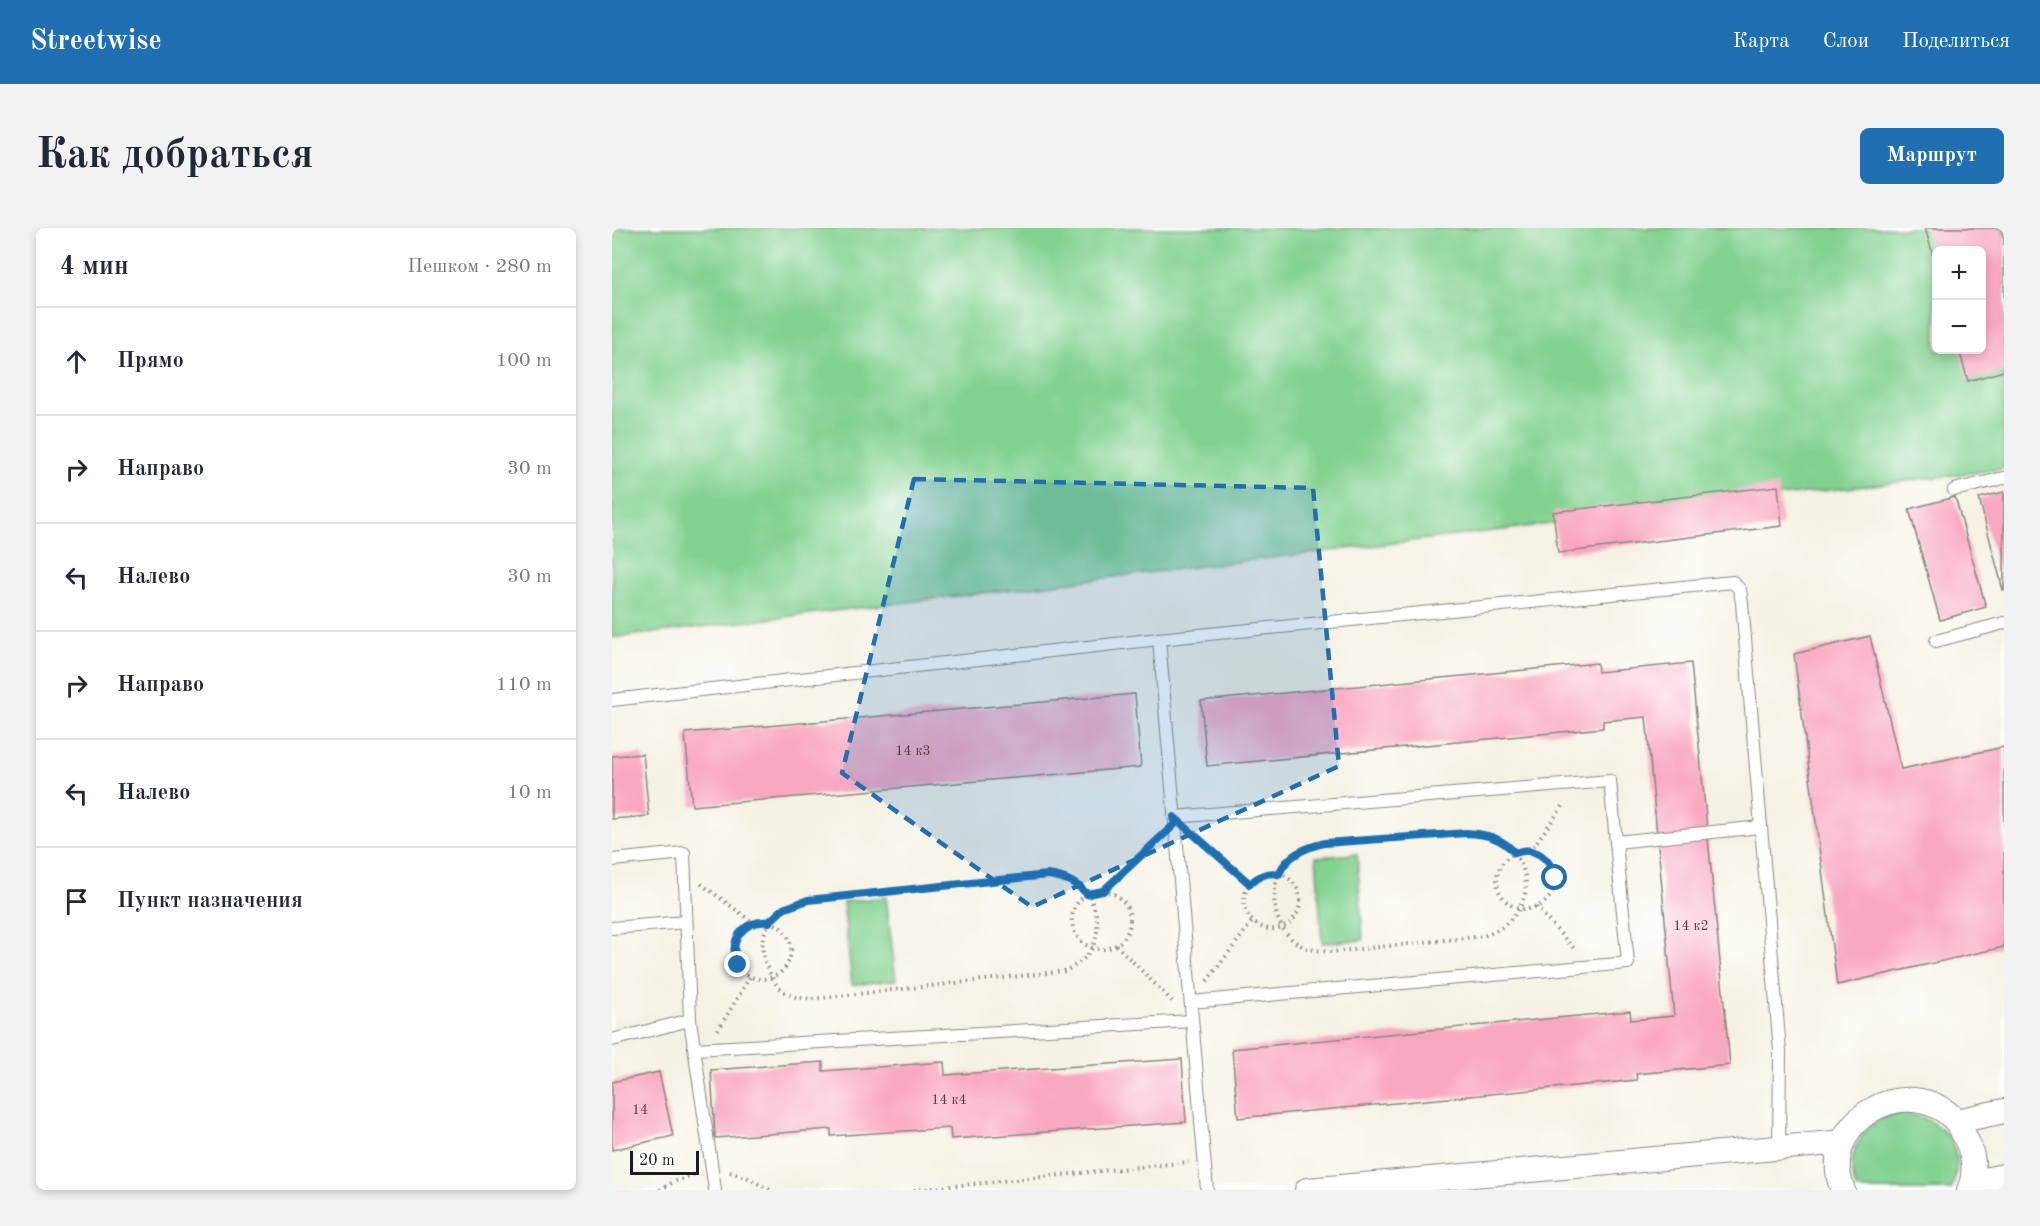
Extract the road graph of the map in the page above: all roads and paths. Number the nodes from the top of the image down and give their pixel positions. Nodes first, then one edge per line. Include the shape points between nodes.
1 (2004, 478) edge
2 (1954, 490) dead end
3 (2004, 623) edge
4 (1159, 639) junction
5 (1936, 641) dead end
6 (612, 700) edge
7 (1578, 783) junction
8 (1175, 820) junction
9 (1761, 827) junction
10 (1616, 842) junction
11 (1530, 851) junction
12 (1515, 853) junction
13 (612, 860) edge
14 (685, 873) junction
15 (1279, 874) junction
16 (1250, 884) junction
17 (1103, 891) junction
18 (1087, 894) junction
19 (1536, 907) junction
20 (1520, 908) junction
21 (687, 922) junction
22 (769, 922) junction
23 (1252, 922) junction
24 (754, 923) junction
25 (1283, 927) junction
26 (612, 928) edge
27 (1116, 945) junction
28 (1092, 947) junction
29 (1591, 966) junction
30 (750, 977) junction
31 (772, 978) junction
32 (1191, 1002) junction
33 (690, 1020) junction
34 (1192, 1021) junction
35 (612, 1040) edge
36 (701, 1049) junction
37 (2004, 1111) edge
38 (1957, 1121) junction
39 (1843, 1142) junction
40 (1779, 1148) junction
41 (1204, 1161) junction
42 (711, 1171) junction
43 (2004, 1176) edge
44 (1971, 1186) edge
45 (660, 1190) edge
46 (715, 1190) edge
47 (770, 1190) edge
48 (914, 1190) edge
49 (1207, 1190) edge
50 (1307, 1190) edge
51 (1843, 1190) edge

1 - 2 lane
3 - 5 lane
4 - 6 lane
4 - 8 lane
4 - 9 lane via 1733,582 1743,603
7 - 8 lane
7 - 10 lane via 1610,781
7 - 11 path
8 - 16 path
8 - 17 path
8 - 32 lane
9 - 10 lane
9 - 40 lane via 1780,1051
10 - 29 lane via 1628,963
11 - 12 path
11 - 19 path via 1548,860 1555,878 1550,896
12 - 15 path via 1499,839 1467,833 1324,843 1291,857
12 - 20 path via 1525,875
12 - 20 path via 1504,861 1497,879 1503,897
13 - 14 lane via 684,853
14 - 21 lane
14 - 24 path
15 - 16 path via 1256,877
15 - 25 path via 1274,903
15 - 25 path via 1292,881 1300,898 1296,916
16 - 23 path via 1243,900
17 - 18 path
17 - 27 path via 1118,896 1130,917 1126,933
18 - 22 path via 1072,881 1048,875 808,900 783,909
18 - 28 path via 1098,927
18 - 28 path via 1074,911 1073,926 1080,939
19 - 20 path
19 - 29 path
20 - 25 path via 1505,926 1484,936 1332,952 1300,944
21 - 26 lane
21 - 33 lane
22 - 24 path
22 - 31 path via 762,957
22 - 31 path via 783,930 791,953 785,968
23 - 25 path via 1263,929
23 - 32 path
24 - 30 path via 740,933 734,948 738,965
27 - 28 path
27 - 34 path
28 - 31 path via 1078,964 1058,973 812,999 790,995
29 - 32 lane
30 - 31 path
30 - 36 path
32 - 34 lane
33 - 35 lane
33 - 36 lane
34 - 36 lane
34 - 41 lane
36 - 42 lane
37 - 38 street
38 - 39 street via 1939,1107 1917,1100 1894,1100 1872,1108 1855,1123
38 - 44 street via 1972,1150
39 - 40 street
39 - 51 street via 1838,1162
40 - 50 street
41 - 48 path
41 - 49 lane
42 - 45 path via 690,1175
42 - 46 lane
42 - 47 path via 730,1172
43 - 44 street

